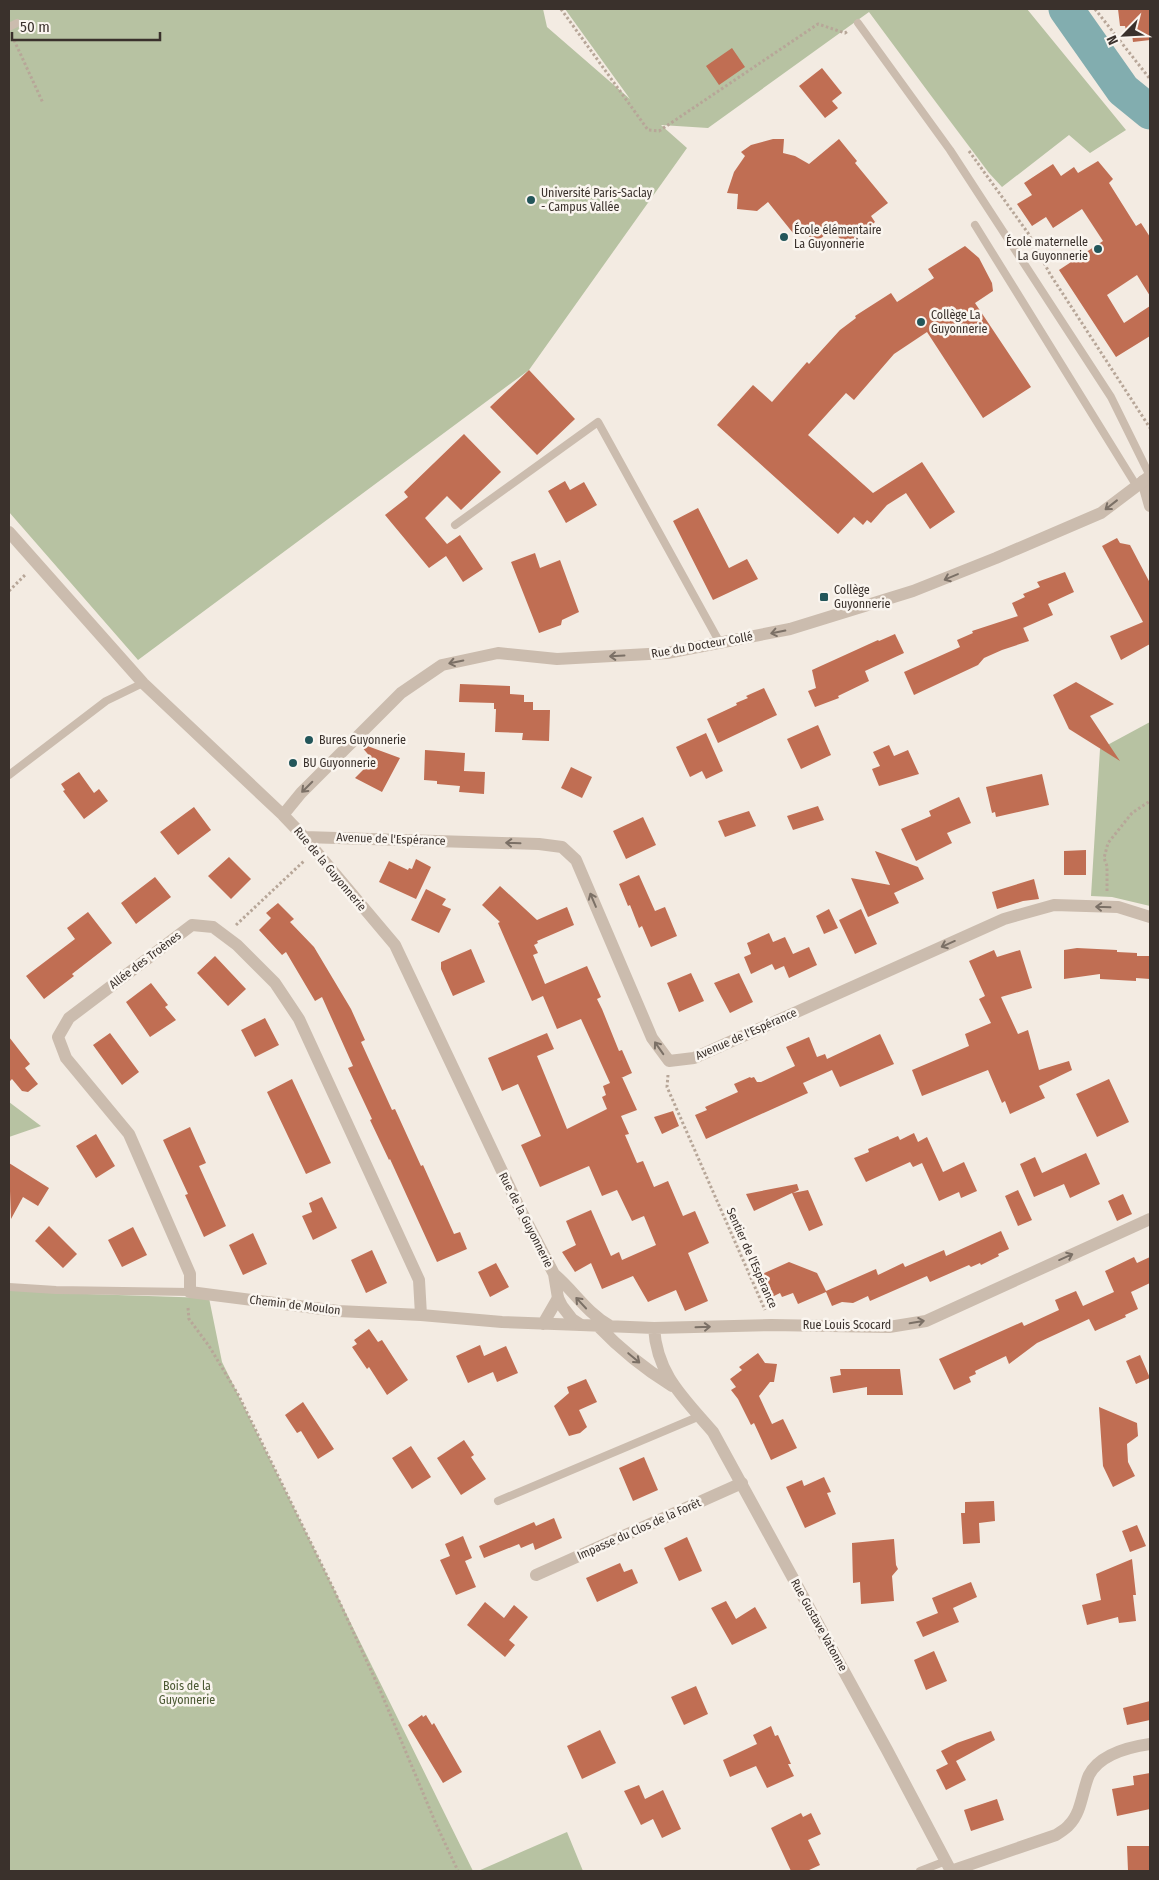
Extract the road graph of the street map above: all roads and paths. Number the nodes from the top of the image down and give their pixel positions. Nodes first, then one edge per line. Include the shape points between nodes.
1 (561, 9) edge
2 (1096, 9) edge
3 (858, 22) dead end
4 (17, 23) dead end
5 (818, 24) dead end
6 (10, 30) edge
7 (1150, 79) edge
8 (43, 102) dead end
9 (975, 226) dead end
10 (1145, 480) edge
11 (1150, 506) edge
12 (455, 525) dead end
13 (9, 532) edge
14 (36, 564) junction
15 (9, 591) edge
16 (720, 643) junction
17 (143, 682) junction
18 (9, 775) edge
19 (1150, 801) edge
20 (283, 815) junction
21 (304, 837) junction
22 (315, 850) junction
23 (1106, 907) junction
24 (1150, 917) edge
25 (224, 936) junction
26 (669, 1062) junction
27 (1150, 1219) edge
28 (554, 1274) junction
29 (9, 1287) edge
30 (190, 1292) junction
31 (558, 1298) junction
32 (421, 1315) junction
33 (543, 1324) junction
34 (581, 1325) junction
35 (771, 1325) junction
36 (598, 1326) junction
37 (612, 1327) junction
38 (654, 1328) junction
39 (674, 1387) junction
40 (700, 1416) junction
41 (742, 1483) junction
42 (498, 1501) dead end
43 (536, 1575) dead end
44 (1150, 1744) edge
45 (949, 1868) edge
46 (458, 1871) edge
47 (920, 1871) edge

1 - 5 path via 648,130 659,131
2 - 7 path
3 - 10 lane via 950,150 1111,397
4 - 6 lane
6 - 8 path
9 - 10 lane
10 - 11 street
10 -> 16 street, Rue du Docteur Collé via 1101,512 940,582 790,629
12 - 16 lane via 598,422
13 - 14 street, Rue de la Guyonnerie
14 - 15 path
14 - 17 street, Rue de la Guyonnerie
16 -> 20 street, Rue du Docteur Collé via 667,653 557,660 498,653 442,664 402,693 301,792
17 - 18 lane via 106,701
17 - 20 street, Rue de la Guyonnerie
19 - 23 path via 1132,813 1108,843 1104,858 1108,866
20 - 21 street, Rue de la Guyonnerie
21 - 22 street, Rue de la Guyonnerie
26 -> 21 street, Avenue de l'Espérance via 652,1038 576,860 562,847
22 - 25 path
22 - 28 street, Rue de la Guyonnerie via 395,945
23 - 24 street, Avenue de l'Espérance via 1118,907
23 -> 26 street, Avenue de l'Espérance via 1054,905 1004,919 694,1058
25 - 30 street, Allée des Troènes via 213,927 192,924 69,1018 58,1037 66,1058 129,1134 190,1274
25 - 32 street, Allée des Troènes via 274,983 299,1019 419,1280
26 - 35 path, Sentier de l'Espérance via 667,1087
35 -> 27 street, Rue Louis Scocard via 889,1327 926,1321
28 - 31 street, Rue de la Guyonnerie
37 -> 28 street, Rue de la Guyonnerie via 584,1307
29 - 30 lane, Chemin de Moulon
30 - 32 street, Chemin de Moulon via 338,1311
30 - 46 path via 189,1319 239,1396 334,1590
31 - 33 street
31 - 34 street, Rue de la Guyonnerie via 568,1314
32 - 33 street, Chemin de Moulon
33 - 34 street, Chemin de Moulon
34 - 36 street, Rue Louis Scocard
38 -> 35 street, Rue Louis Scocard
36 - 37 street, Rue Louis Scocard
36 -> 39 street, Rue Gustave Vatonne via 651,1372
37 - 38 street, Rue Louis Scocard
38 - 39 street, Rue Gustave Vatonne via 662,1367
39 - 40 street, Rue Gustave Vatonne
40 - 41 street, Rue Gustave Vatonne via 713,1432
40 - 42 lane
41 - 43 street, Impasse du Clos de la Forêt
41 - 45 street, Rue Gustave Vatonne
44 - 45 street via 1127,1749 1098,1763 1070,1825 1056,1834
45 - 47 lane

